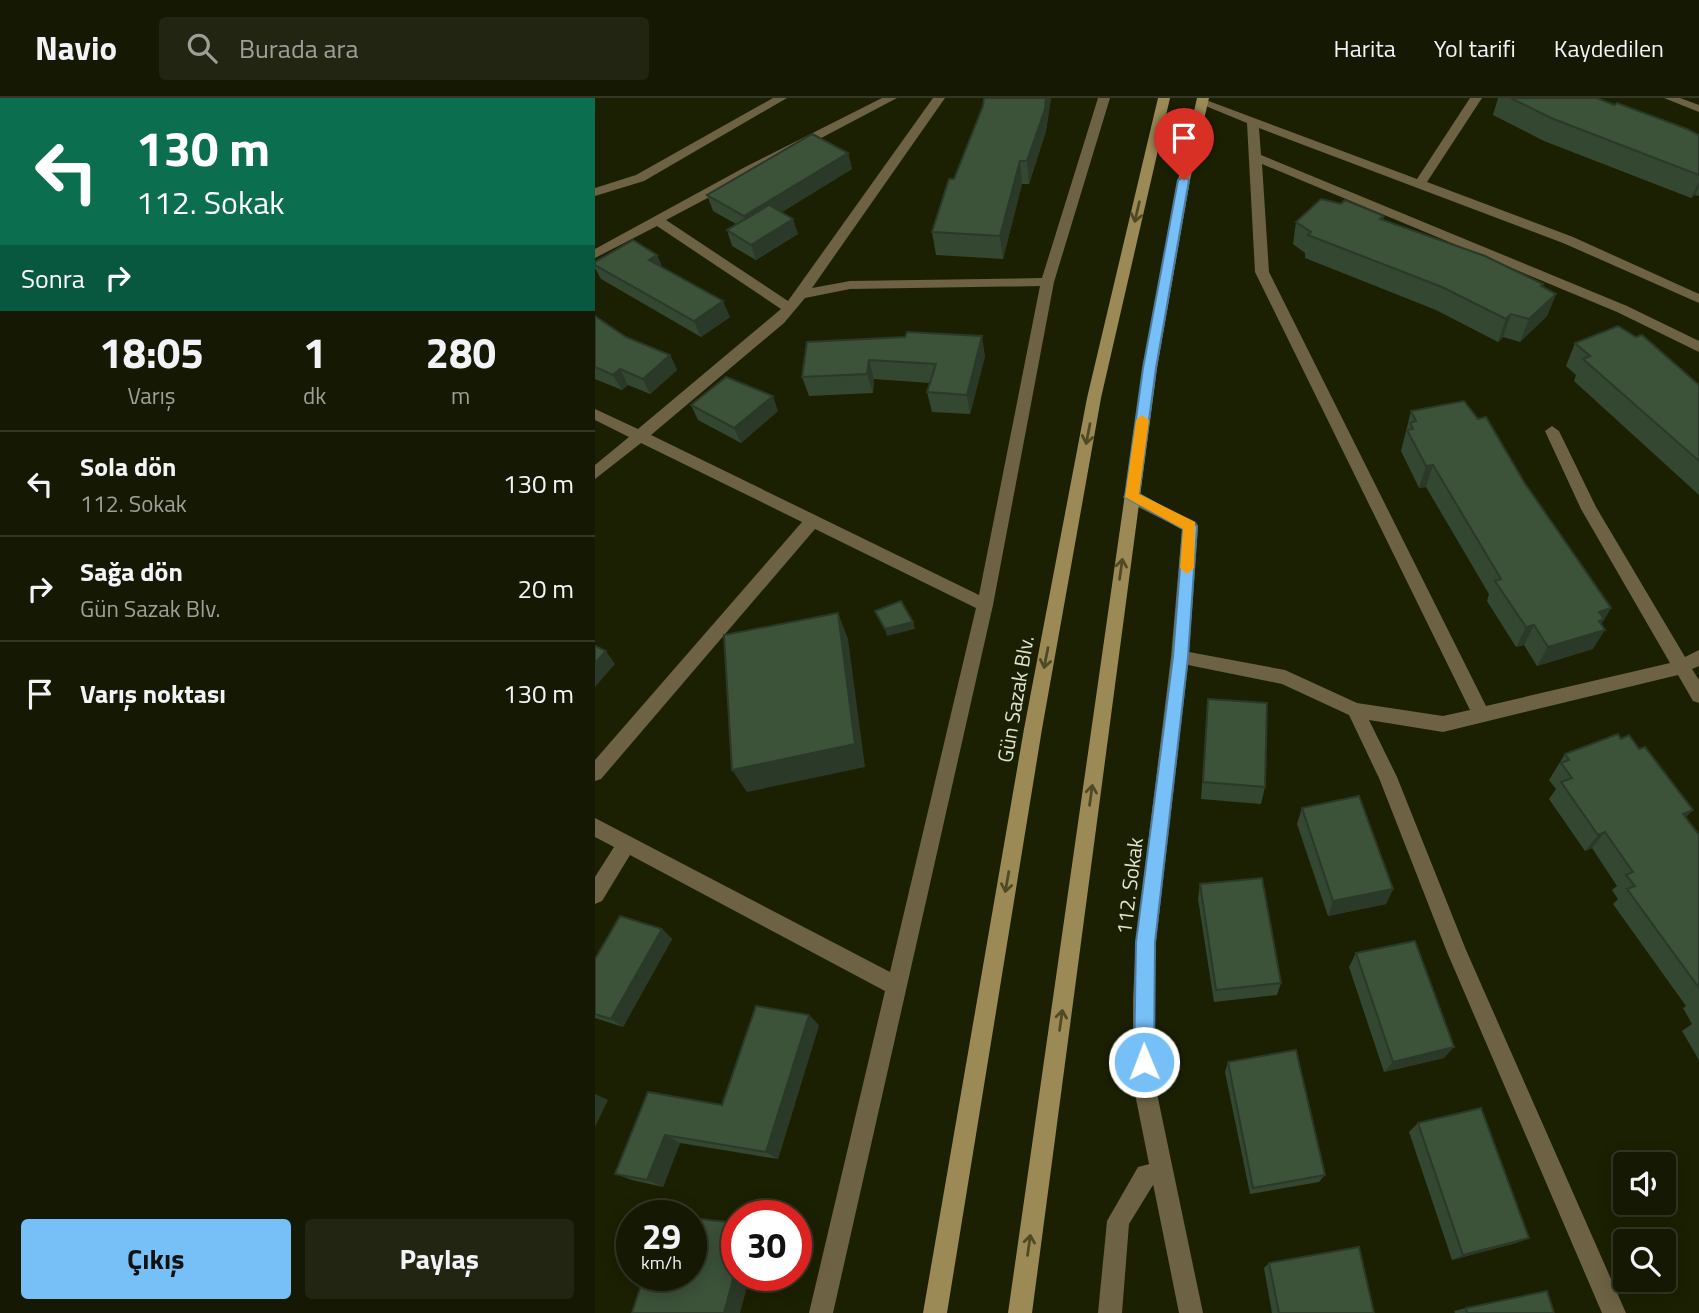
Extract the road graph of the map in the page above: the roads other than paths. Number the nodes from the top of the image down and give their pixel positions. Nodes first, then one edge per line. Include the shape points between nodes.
1 (781, 98) edge
2 (891, 98) edge
3 (939, 98) edge
4 (1104, 98) edge
5 (1164, 98) edge
6 (1476, 98) edge
7 (1670, 98) edge
8 (1203, 100) edge
9 (1699, 109) edge
10 (1253, 121) junction
11 (1255, 157) junction
12 (1421, 182) junction
13 (595, 192) edge
14 (657, 220) junction
15 (595, 254) edge
16 (1047, 282) junction
17 (801, 294) junction
18 (1699, 299) edge
19 (789, 308) junction
20 (1699, 347) edge
21 (595, 414) edge
22 (1552, 430) dead end
23 (641, 438) junction
24 (595, 474) edge
25 (1132, 497) junction
26 (812, 521) junction
27 (985, 606) junction
28 (1180, 657) junction
29 (1699, 657) edge
30 (1682, 667) junction
31 (1699, 696) edge
32 (1355, 710) junction
33 (1481, 715) junction
34 (595, 773) edge
35 (595, 827) edge
36 (626, 844) junction
37 (595, 895) edge
38 (896, 986) junction
39 (1161, 1172) junction
40 (821, 1313) edge
41 (935, 1313) edge
42 (1020, 1313) edge
43 (1110, 1313) edge
44 (1191, 1313) edge
45 (1613, 1313) edge

1 - 13 street via 640,178
2 - 14 street
3 - 17 street
4 - 16 street
5 -> 41 main road, Gün Sazak Blv. via 1094,398
6 - 12 street
7 - 9 street
8 - 10 street
8 - 25 main road via 1150,368
10 - 11 street
10 - 12 street
11 - 20 street via 1622,309
11 - 33 street via 1262,272
12 - 18 street via 1568,240
14 - 15 street
14 - 19 street
16 - 17 street via 850,285
16 - 27 street
17 - 19 street
19 - 23 street
21 - 23 street
22 - 30 street via 1589,509
23 - 24 street
23 - 26 street
25 - 28 street, 112. Sokak via 1190,526
42 -> 25 main road
26 - 27 street
26 - 34 street
27 - 38 street
28 - 32 street via 1285,677
28 - 39 street, 112. Sokak via 1143,998 1144,1084
29 - 30 street
30 - 31 street
30 - 33 street
32 - 33 street via 1443,724
32 - 45 street via 1388,777 1457,952
35 - 36 street
36 - 37 street
36 - 38 street
38 - 40 street
39 - 43 street via 1146,1175 1118,1221
39 - 44 street, 112. Sokak

